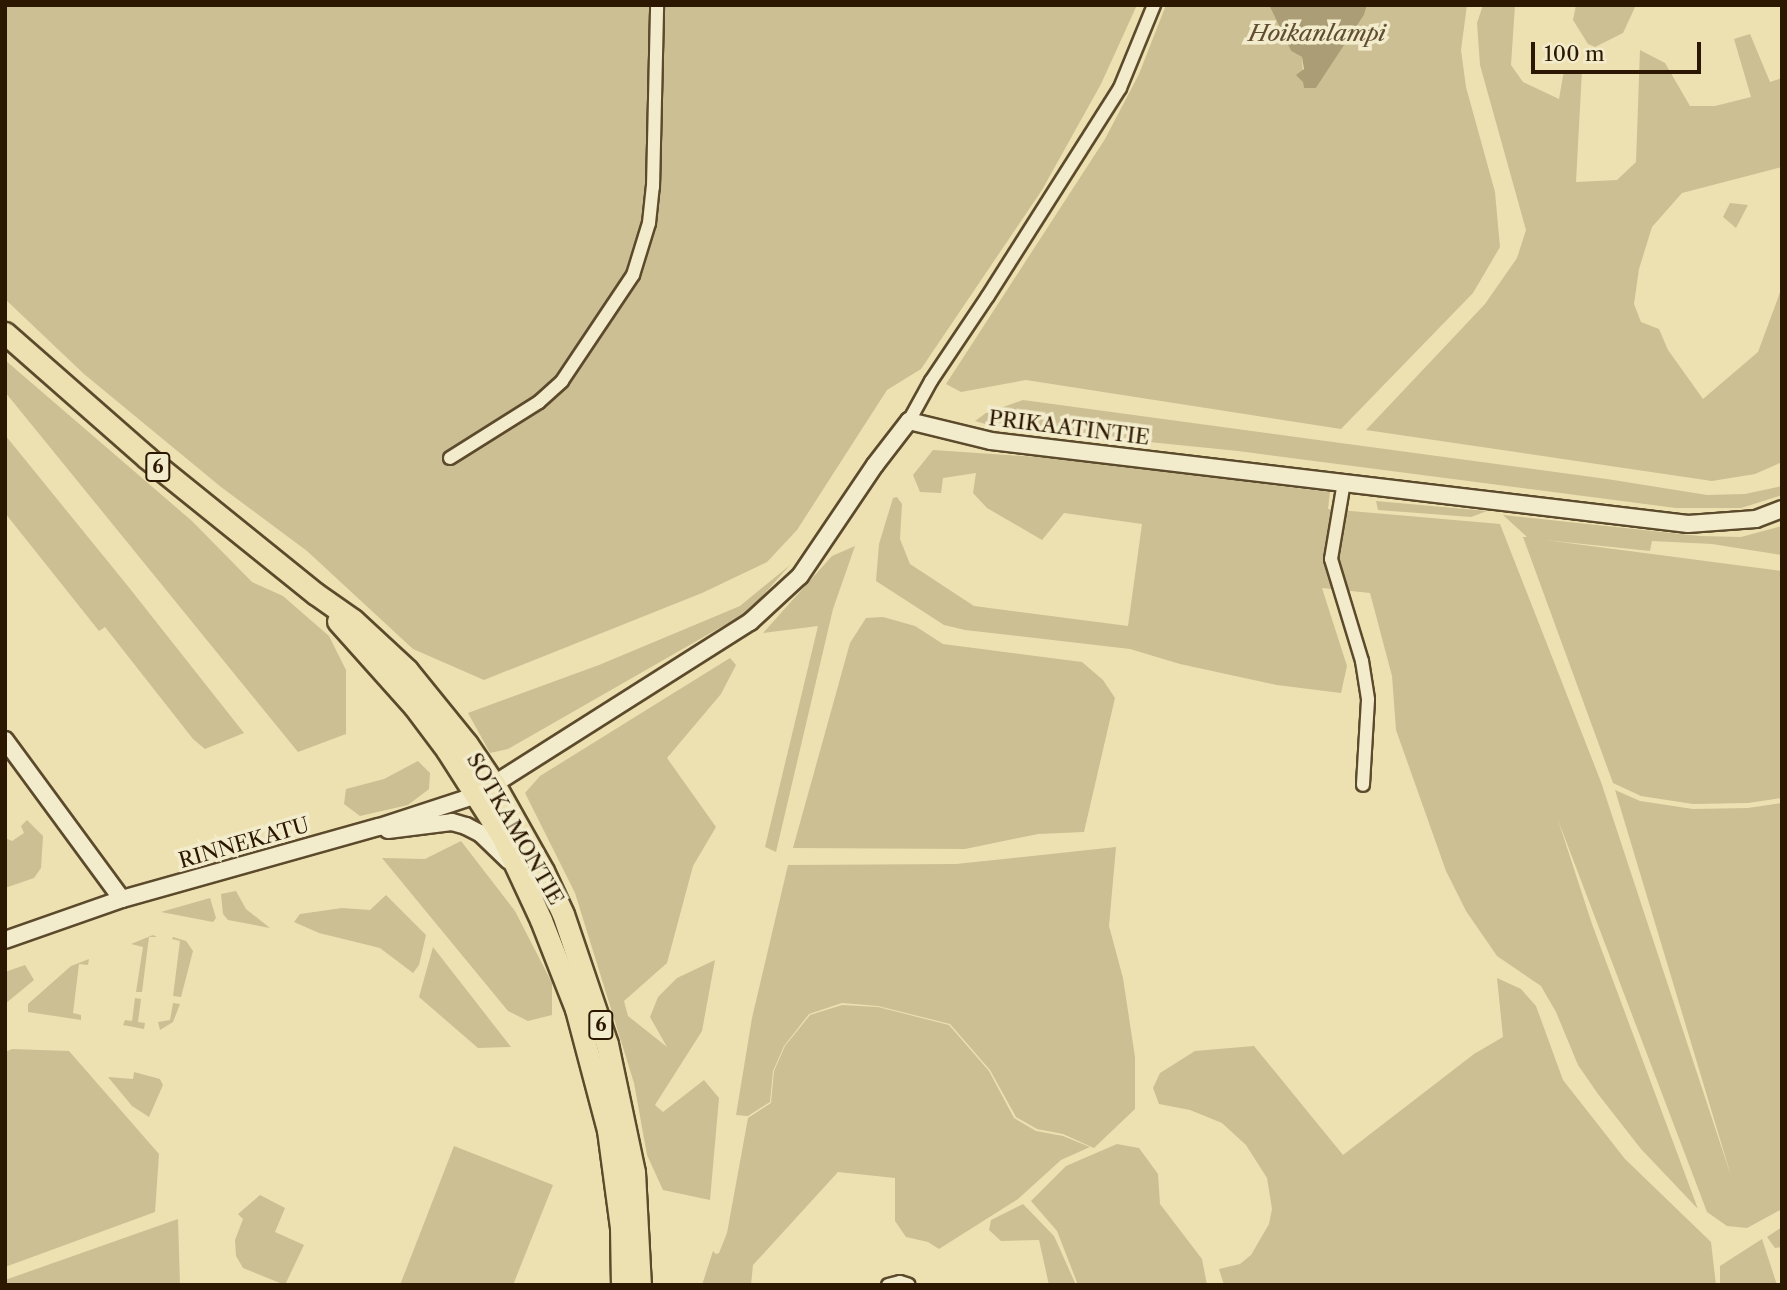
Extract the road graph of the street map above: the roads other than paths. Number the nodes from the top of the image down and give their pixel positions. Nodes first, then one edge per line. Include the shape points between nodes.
1 (657, 5) edge
2 (1154, 5) edge
3 (5, 333) edge
4 (909, 421) junction
5 (450, 458) dead end
6 (1344, 482) junction
7 (1782, 509) edge
8 (5, 740) edge
9 (1363, 785) dead end
10 (485, 789) junction
11 (379, 827) junction
12 (519, 871) junction
13 (122, 899) junction
14 (5, 940) edge
15 (621, 1285) edge
16 (639, 1285) edge
17 (888, 1285) edge
18 (909, 1285) edge

1 - 5 street via 653,187 645,240 633,275 562,381 538,402
2 - 4 street via 1120,88 930,381
3 - 10 highway, SOTKAMONTIE / 6 via 136,449 353,620 407,670 460,735
4 - 6 street, PRIKAATINTIE via 993,441
4 - 10 street via 800,576 750,622
6 - 7 street, PRIKAATINTIE via 1688,524 1756,519
6 - 9 street via 1331,559 1362,661 1368,700
8 - 13 street
10 - 11 street, RINNEKATU
10 - 12 highway, SOTKAMONTIE / 6
10 - 16 highway, SOTKAMONTIE / 6 via 543,871 563,914 607,1044 634,1172
11 - 12 street via 410,830 452,822 466,826 480,833
11 - 13 street, RINNEKATU
12 - 15 highway, SOTKAMONTIE / 6 via 564,975 598,1087 615,1170
13 - 14 street, RINNEKATU
17 - 18 street

